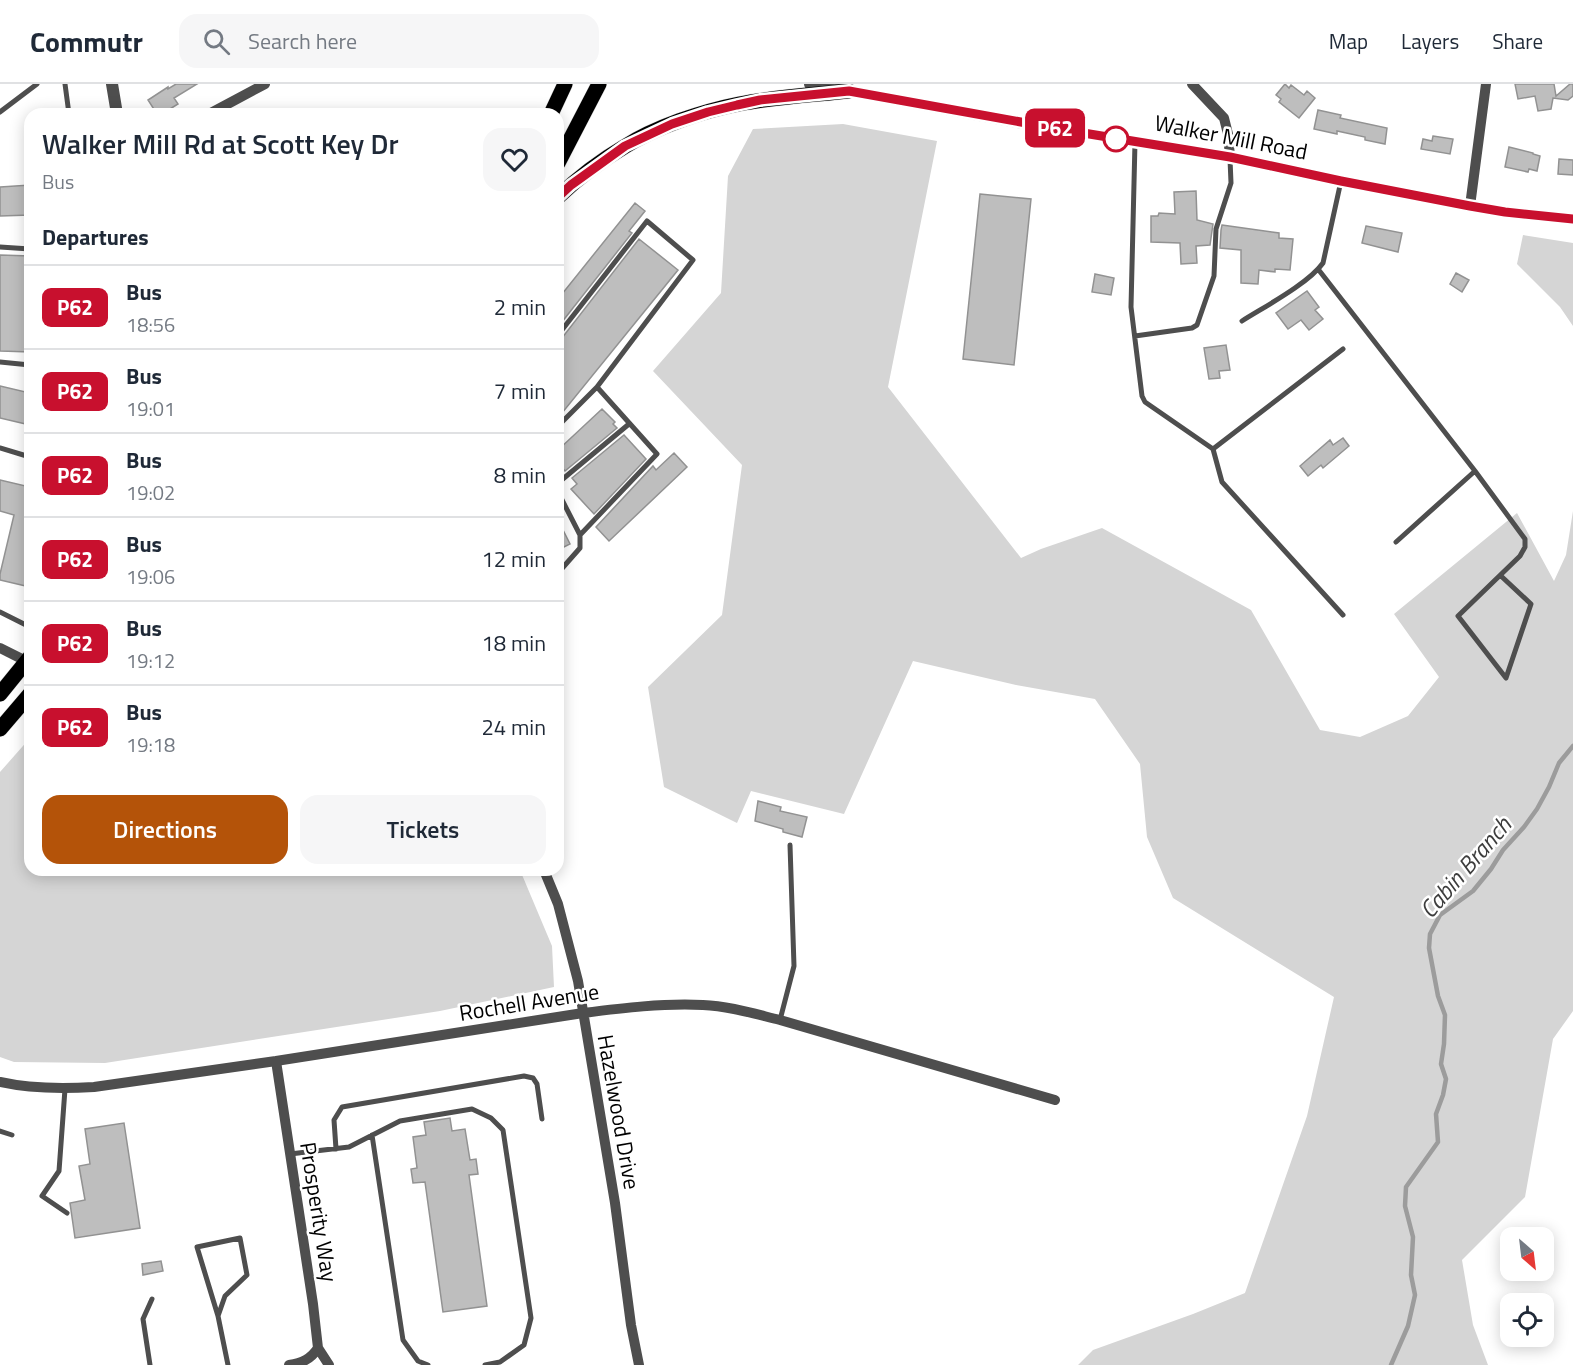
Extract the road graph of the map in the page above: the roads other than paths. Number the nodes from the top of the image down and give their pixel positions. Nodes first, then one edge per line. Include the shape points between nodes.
1 (37, 84) edge
2 (65, 84) edge
3 (112, 84) edge
4 (264, 84) edge
5 (565, 84) edge
6 (599, 84) edge
7 (810, 84) edge
8 (1192, 84) edge
9 (1486, 84) edge
10 (849, 91) junction
11 (68, 108) edge
12 (116, 108) edge
13 (220, 108) edge
14 (554, 108) edge
15 (0, 112) edge
16 (1135, 142) junction
17 (564, 151) edge
18 (1230, 157) junction
19 (1341, 181) junction
20 (564, 191) edge
21 (1470, 206) junction
22 (1573, 219) edge
23 (0, 247) edge
24 (24, 249) edge
25 (1318, 269) junction
26 (1242, 321) dead end
27 (564, 327) edge
28 (1135, 336) junction
29 (1343, 349) dead end
30 (0, 362) edge
31 (24, 364) edge
32 (597, 387) junction
33 (564, 420) edge
34 (629, 424) junction
35 (0, 448) edge
36 (1213, 449) junction
37 (24, 455) edge
38 (1475, 471) junction
39 (564, 478) edge
40 (564, 504) edge
41 (580, 535) junction
42 (1396, 542) dead end
43 (564, 566) edge
44 (1501, 576) junction
45 (0, 612) edge
46 (1343, 615) dead end
47 (24, 624) edge
48 (0, 648) edge
49 (24, 657) edge
50 (24, 664) edge
51 (0, 694) edge
52 (24, 701) edge
53 (0, 729) edge
54 (790, 846) dead end
55 (546, 876) edge
56 (583, 1013) junction
57 (780, 1020) junction
58 (276, 1061) junction
59 (0, 1082) edge
60 (64, 1089) junction
61 (1055, 1100) dead end
62 (542, 1119) dead end
63 (0, 1131) edge
64 (12, 1135) dead end
65 (372, 1135) junction
66 (336, 1149) junction
67 (291, 1154) junction
68 (68, 1213) dead end
69 (152, 1299) dead end
70 (218, 1316) junction
71 (318, 1348) junction
72 (150, 1365) edge
73 (228, 1365) edge
74 (289, 1365) edge
75 (329, 1365) edge
76 (428, 1365) edge
77 (485, 1365) edge
78 (639, 1365) edge

1 - 15 lane
2 - 11 lane
3 - 12 street
4 - 13 street
5 - 14 main road
6 - 17 main road
7 - 10 street, Walker Mill Road
8 - 18 street via 1224,118
9 - 21 street
10 - 16 street, Walker Mill Road
10 - 20 main road via 760,100 672,124 625,146
16 - 18 street, Walker Mill Road
16 - 28 lane via 1131,308
18 - 19 street, Walker Mill Road
18 - 28 lane via 1230,183 1216,229 1214,276 1197,325
19 - 21 street, Walker Mill Road
19 - 25 lane via 1323,263
21 - 22 street, Walker Mill Road
23 - 24 lane
25 - 26 lane
25 - 38 lane
27 - 32 lane via 647,222 693,260
28 - 36 lane via 1145,402
29 - 36 lane
30 - 31 lane
32 - 33 lane
32 - 34 lane
34 - 39 lane
34 - 41 lane via 657,454
35 - 37 lane
36 - 46 lane via 1222,482
38 - 42 lane
38 - 44 lane via 1525,539 1520,556
40 - 41 lane
41 - 43 lane via 580,548
44 - 44 lane via 1458,616 1506,678 1531,604
45 - 47 lane
48 - 49 street
50 - 51 main road
52 - 53 main road
54 - 57 lane via 794,966
55 - 56 street, Hazelwood Drive via 572,953
56 - 57 street, Rochell Avenue via 705,1005
56 - 58 street, Rochell Avenue
56 - 78 street, Hazelwood Drive
57 - 61 street, Rochell Avenue
58 - 60 street, Rochell Avenue
58 - 67 street, Prosperity Way
59 - 60 street, Rochell Avenue
60 - 68 lane via 59,1171 42,1196
62 - 66 lane via 537,1084 524,1076 342,1107 334,1120
63 - 64 lane
65 - 66 lane
65 - 76 lane via 403,1340 418,1361
65 - 77 lane via 400,1121 472,1109 491,1118 503,1131 531,1318 524,1345 500,1362
66 - 67 lane
67 - 71 street, Prosperity Way
69 - 72 lane via 143,1319
70 - 70 lane via 225,1296 247,1275 240,1238 197,1247
70 - 73 lane
71 - 74 street via 308,1360
71 - 75 street, Prosperity Way

